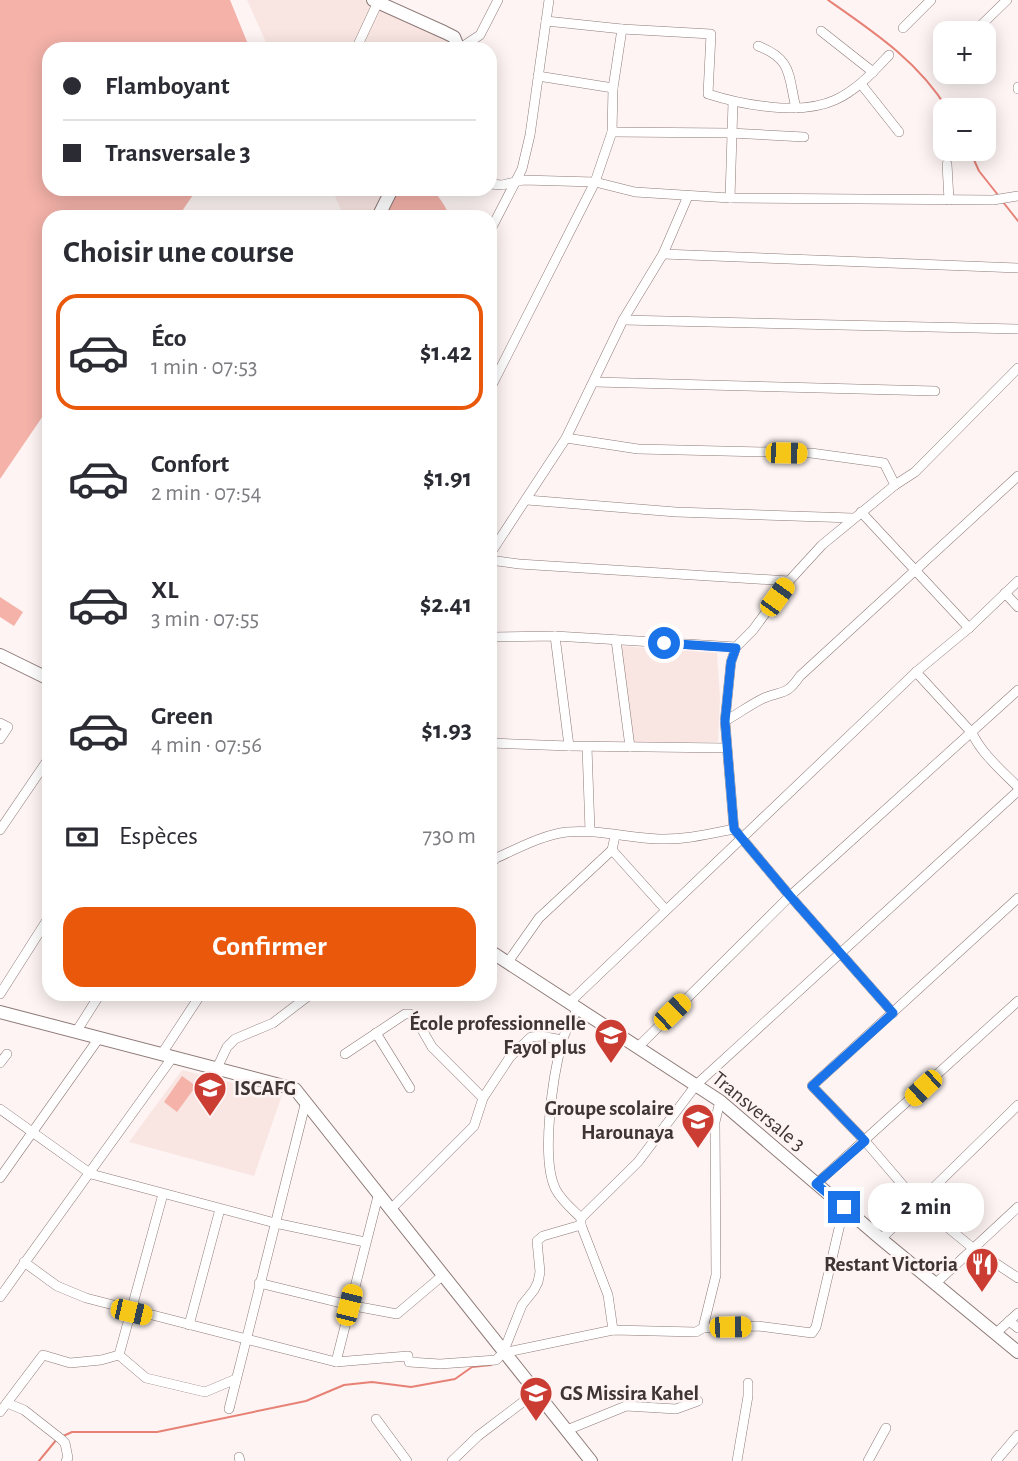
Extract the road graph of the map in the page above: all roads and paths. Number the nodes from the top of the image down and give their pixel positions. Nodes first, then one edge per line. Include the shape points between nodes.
1 (498, 0) edge
2 (549, 0) edge
3 (931, 0) edge
4 (1007, 0) edge
5 (380, 2) edge
6 (546, 21) junction
7 (987, 21) edge
8 (903, 28) dead end
9 (622, 29) junction
10 (821, 31) dead end
11 (360, 42) edge
12 (456, 42) edge
13 (470, 42) edge
14 (758, 46) dead end
15 (889, 55) dead end
16 (873, 72) junction
17 (538, 76) junction
18 (860, 84) junction
19 (613, 88) junction
20 (733, 102) junction
21 (796, 108) junction
22 (612, 132) junction
23 (899, 132) dead end
24 (730, 134) junction
25 (804, 137) dead end
26 (947, 164) dead end
27 (595, 182) junction
28 (497, 184) edge
29 (513, 184) junction
30 (1018, 195) edge
31 (688, 196) junction
32 (730, 198) junction
33 (949, 200) junction
34 (497, 217) edge
35 (663, 254) junction
36 (1018, 268) edge
37 (623, 320) junction
38 (1018, 329) edge
39 (1018, 368) edge
40 (497, 375) edge
41 (595, 382) junction
42 (935, 391) dead end
43 (566, 438) junction
44 (1018, 476) edge
45 (895, 485) junction
46 (527, 500) junction
47 (857, 515) junction
48 (497, 544) edge
49 (497, 561) edge
50 (913, 570) junction
51 (789, 581) junction
52 (1018, 581) edge
53 (1005, 593) junction
54 (1018, 607) edge
55 (968, 628) junction
56 (555, 636) junction
57 (497, 637) edge
58 (616, 640) junction
59 (736, 648) junction
60 (0, 655) edge
61 (916, 672) junction
62 (42, 676) edge
63 (1018, 690) edge
64 (725, 721) junction
65 (0, 723) edge
66 (972, 733) junction
67 (0, 739) edge
68 (497, 743) edge
69 (569, 746) junction
70 (587, 747) junction
71 (630, 747) junction
72 (727, 748) junction
73 (42, 768) edge
74 (1018, 789) edge
75 (734, 829) junction
76 (0, 830) edge
77 (590, 831) junction
78 (615, 836) junction
79 (740, 839) junction
80 (612, 850) junction
81 (497, 858) edge
82 (790, 896) junction
83 (1018, 898) edge
84 (666, 910) junction
85 (42, 928) edge
86 (841, 953) junction
87 (497, 955) edge
88 (508, 962) junction
89 (0, 994) edge
90 (96, 1001) edge
91 (197, 1001) edge
92 (302, 1001) edge
93 (1018, 1001) edge
94 (574, 1005) junction
95 (0, 1012) edge
96 (893, 1013) junction
97 (76, 1032) junction
98 (376, 1033) junction
99 (99, 1038) junction
100 (562, 1040) junction
101 (638, 1047) junction
102 (7, 1054) dead end
103 (345, 1054) dead end
104 (167, 1057) junction
105 (0, 1063) edge
106 (217, 1068) junction
107 (696, 1085) junction
108 (410, 1088) dead end
109 (483, 1098) junction
110 (306, 1101) junction
111 (720, 1101) junction
112 (0, 1108) edge
113 (1017, 1108) edge
114 (33, 1133) junction
115 (865, 1141) junction
116 (91, 1174) junction
117 (0, 1178) edge
118 (816, 1184) junction
119 (163, 1194) junction
120 (378, 1196) junction
121 (919, 1203) junction
122 (844, 1207) junction
123 (1018, 1207) edge
124 (220, 1209) junction
125 (390, 1210) junction
126 (581, 1221) junction
127 (275, 1223) junction
128 (881, 1239) junction
129 (365, 1242) junction
130 (974, 1249) junction
131 (24, 1262) junction
132 (442, 1276) junction
133 (1018, 1278) edge
134 (260, 1283) junction
135 (936, 1283) junction
136 (0, 1297) edge
137 (349, 1305) junction
138 (131, 1312) junction
139 (1018, 1313) edge
140 (1009, 1321) junction
141 (188, 1325) junction
142 (702, 1328) junction
143 (1018, 1328) edge
144 (613, 1330) junction
145 (995, 1334) junction
146 (245, 1341) junction
147 (1018, 1352) edge
148 (503, 1353) junction
149 (119, 1355) junction
150 (336, 1362) junction
151 (236, 1379) junction
152 (748, 1382) dead end
153 (536, 1392) junction
154 (698, 1401) dead end
155 (7, 1403) junction
156 (229, 1409) dead end
157 (0, 1412) edge
158 (376, 1419) dead end
159 (886, 1428) dead end
160 (567, 1430) junction
161 (1018, 1434) edge
162 (586, 1459) edge
163 (66, 1461) edge
164 (407, 1461) edge
165 (452, 1461) edge
166 (737, 1461) edge
167 (868, 1461) edge
168 (996, 1461) edge

1 - 13 street via 480,35
2 - 6 street
3 - 8 street
4 - 7 street
5 - 11 street
5 - 12 street
6 - 9 street
6 - 17 street
9 - 19 street
9 - 20 street via 710,34 708,94
10 - 16 street
14 - 21 street via 775,52 785,62
15 - 16 street
16 - 18 street
17 - 19 street
17 - 29 street via 530,135 522,169
18 - 21 street via 820,106
18 - 23 street
19 - 22 street
20 - 21 street
20 - 24 street
22 - 24 street
22 - 27 street
24 - 25 street
24 - 32 street
26 - 33 street
27 - 29 street via 523,180
27 - 31 street via 635,192
27 - 40 street
28 - 29 street
29 - 34 street
30 - 33 street via 993,201
31 - 32 street
31 - 35 street
32 - 33 street
35 - 36 street
35 - 37 street
37 - 38 street
37 - 41 street
39 - 45 street via 915,472
41 - 42 street
41 - 43 street
43 - 45 street via 638,449 811,453 884,463
43 - 46 street
44 - 50 street
45 - 47 street
46 - 47 street via 676,512
46 - 48 street
47 - 50 street
47 - 51 street
49 - 51 street
50 - 55 street
50 - 64 street via 792,687
51 - 59 street
52 - 53 street
53 - 54 street
53 - 55 street
55 - 61 street
56 - 57 street
56 - 58 street
56 - 69 street
58 - 59 street
58 - 71 street
59 - 64 street
60 - 62 street
61 - 66 street
61 - 79 street
63 - 66 street
64 - 72 street
65 - 67 street via 8,727
66 - 74 street
66 - 82 street
68 - 69 street
69 - 70 street
70 - 71 street
70 - 77 street
71 - 72 street
72 - 75 street
73 - 76 street
74 - 86 street
75 - 78 street via 660,839
75 - 79 street
77 - 78 street
77 - 81 street via 543,837
78 - 80 street
79 - 82 street
79 - 84 street
80 - 84 street
80 - 88 street via 539,918
82 - 86 street
82 - 101 street
83 - 96 street
84 - 94 street
85 - 89 street
86 - 96 street
86 - 107 street
87 - 88 street, Transversale 3
88 - 94 street, Transversale 3
90 - 97 street
91 - 104 street
92 - 106 street via 272,1023 234,1039
93 - 115 street
94 - 100 street
94 - 101 street, Transversale 3
95 - 97 street
96 - 115 street via 812,1086
97 - 99 street
98 - 103 street
98 - 108 street
98 - 109 street via 405,1014 413,1015 432,1047
99 - 104 street
99 - 114 street
100 - 109 street via 531,1037 510,1058
100 - 126 street via 548,1128 550,1170 555,1189
101 - 107 street, Transversale 3
102 - 105 street
104 - 106 street
104 - 116 street
106 - 110 street via 290,1087
107 - 111 street, Transversale 3
107 - 126 street via 638,1162
109 - 125 street via 474,1126
110 - 120 street
110 - 127 street
111 - 118 street, Transversale 3
111 - 142 street via 715,1122 716,1275
112 - 114 street
113 - 121 street
114 - 116 street
114 - 117 street
115 - 118 street
115 - 121 street
116 - 119 street
116 - 131 street
118 - 122 street, Transversale 3
119 - 124 street
119 - 138 street
120 - 125 street
120 - 129 street
121 - 128 street
121 - 130 street
122 - 128 street, Transversale 3
122 - 142 street via 812,1333 758,1326
123 - 130 street
124 - 127 street
124 - 141 street
125 - 132 street
126 - 144 street via 608,1294
126 - 148 street via 537,1241 538,1282 522,1305
127 - 129 street
127 - 134 street
128 - 135 street, Transversale 3
129 - 137 street
130 - 133 street
130 - 135 street
131 - 136 street
131 - 138 street via 71,1293
132 - 137 street via 397,1314
132 - 148 street
134 - 137 street
134 - 146 street
135 - 145 street, Transversale 3
137 - 150 street
138 - 141 street
138 - 149 street
139 - 140 street
140 - 143 street
140 - 145 street
141 - 146 street
142 - 144 street via 695,1332
144 - 148 street
145 - 147 street, Transversale 3
146 - 150 street
146 - 151 street
148 - 150 street via 496,1360 440,1364 409,1362 408,1356
148 - 153 street
149 - 151 street via 146,1378 205,1392
149 - 155 street via 70,1363 43,1355
151 - 156 street
152 - 166 street
153 - 160 street
153 - 165 street
154 - 160 street via 676,1409 626,1406
155 - 157 street
155 - 163 street via 47,1425 65,1443
158 - 164 street
159 - 167 street
160 - 162 street
161 - 168 street

